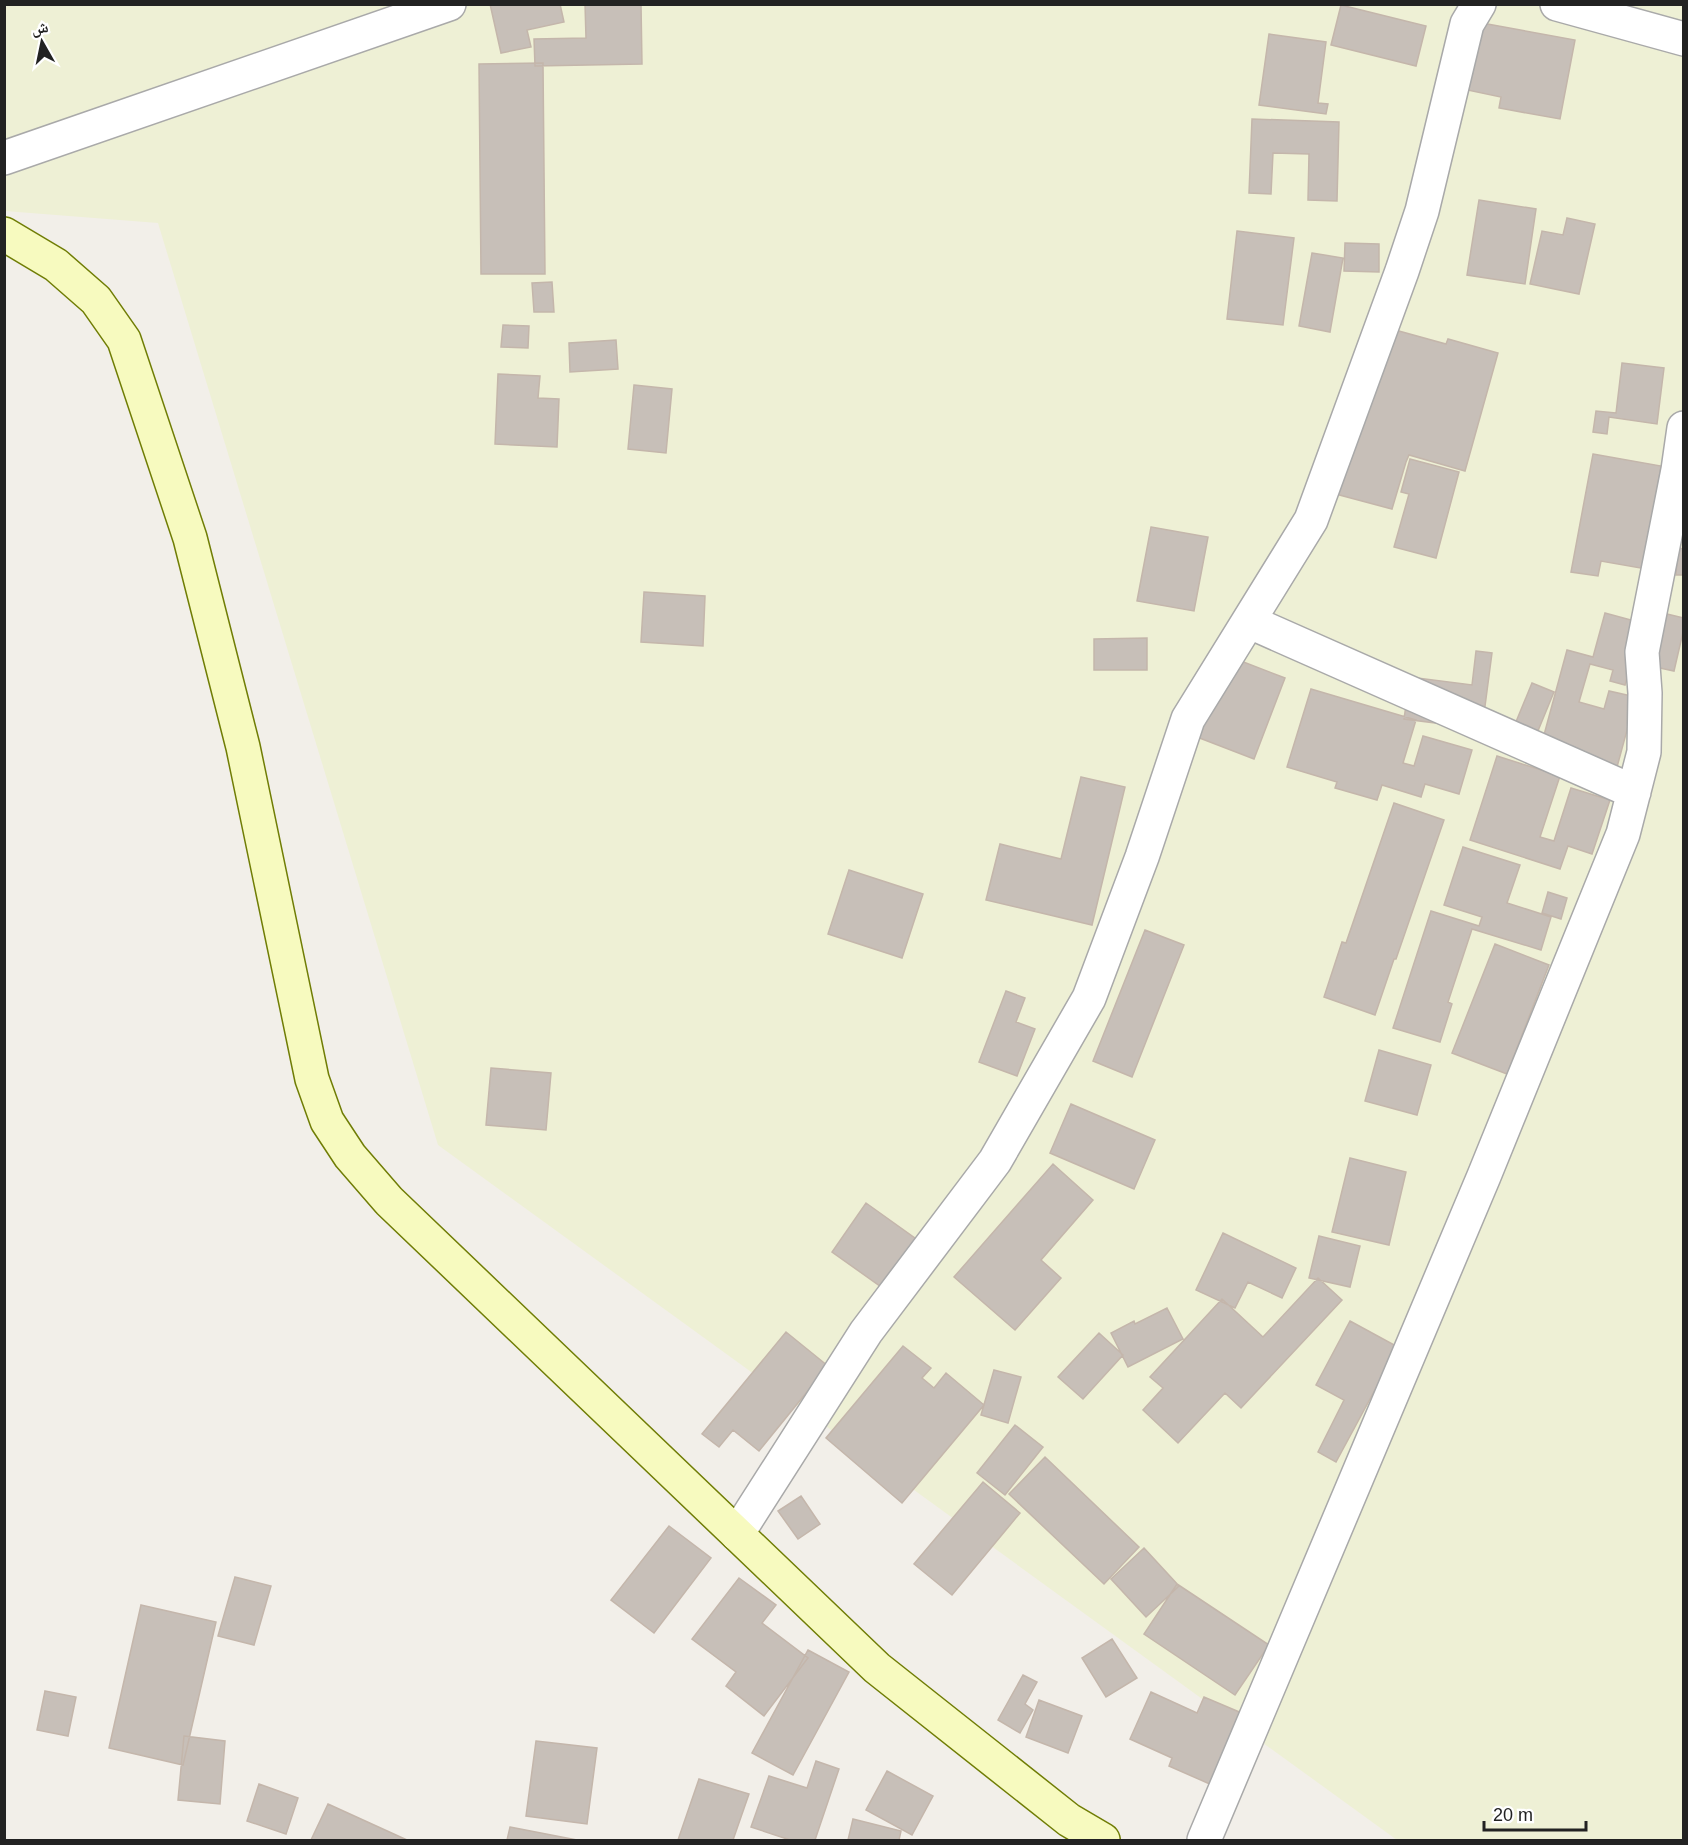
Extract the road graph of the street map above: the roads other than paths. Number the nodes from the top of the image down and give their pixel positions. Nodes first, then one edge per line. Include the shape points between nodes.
1 (449, 4) edge
2 (1479, 4) edge
3 (1557, 4) edge
4 (1683, 39) edge
5 (4, 158) edge
6 (4, 234) edge
7 (1683, 428) edge
8 (1250, 622) junction
9 (1634, 792) junction
10 (737, 1534) junction
11 (1103, 1840) edge
12 (1204, 1840) edge

1 - 5 street
2 - 8 street via 1467,24 1422,211 1311,520
3 - 4 street
6 - 10 main road via 56,265 96,300 124,340 190,538 243,747 312,1079 327,1121 350,1156 389,1201
7 - 9 street via 1642,652 1644,752
8 - 9 street
8 - 10 street via 1188,719 1089,998 995,1161 866,1332
9 - 12 street via 1623,834 1489,1165
10 - 11 main road via 877,1668 1070,1820

